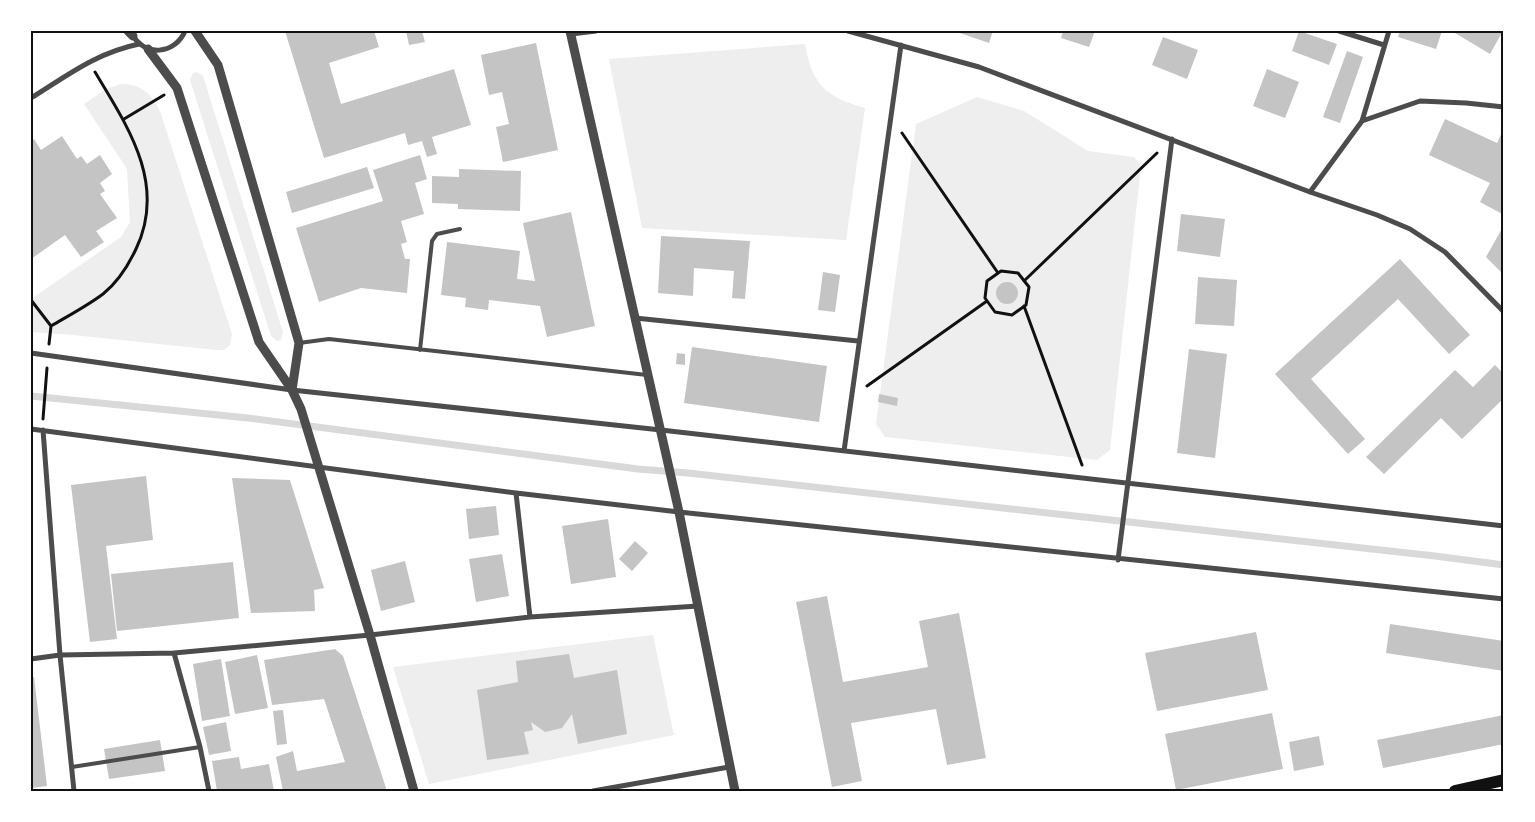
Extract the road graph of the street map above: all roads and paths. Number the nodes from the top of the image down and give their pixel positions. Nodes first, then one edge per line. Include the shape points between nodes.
1 (185, 31) edge
2 (196, 31) edge
3 (596, 31) edge
4 (848, 31) edge
5 (1339, 31) edge
6 (1389, 31) edge
7 (571, 32) edge
8 (131, 33) edge
9 (139, 44) junction
10 (901, 45) junction
11 (1384, 45) junction
12 (148, 49) junction
13 (88, 61) junction
14 (177, 88) junction
15 (31, 98) edge
16 (1504, 107) edge
17 (891, 117) junction
18 (124, 119) junction
19 (1362, 121) junction
20 (1172, 139) junction
21 (1310, 192) junction
22 (460, 229) dead end
23 (998, 273) junction
24 (1024, 281) junction
25 (31, 300) edge
26 (987, 301) junction
27 (1024, 306) junction
28 (1504, 312) edge
29 (634, 318) junction
30 (51, 326) junction
31 (858, 341) junction
32 (299, 343) junction
33 (420, 350) junction
34 (31, 353) edge
35 (48, 356) junction
36 (647, 375) junction
37 (292, 390) junction
38 (850, 398) junction
39 (31, 429) edge
40 (42, 430) junction
41 (660, 430) junction
42 (844, 451) junction
43 (318, 466) junction
44 (1086, 478) junction
45 (1127, 483) junction
46 (516, 493) junction
47 (679, 512) junction
48 (1504, 526) edge
49 (1118, 560) junction
50 (1504, 599) edge
51 (699, 606) junction
52 (530, 617) junction
53 (370, 635) junction
54 (174, 653) junction
55 (60, 655) junction
56 (31, 659) edge
57 (200, 747) junction
58 (72, 767) junction
59 (729, 767) junction
60 (1504, 780) edge
61 (74, 791) edge
62 (210, 791) edge
63 (414, 791) edge
64 (593, 791) edge
65 (735, 791) edge
66 (1454, 791) edge

1 - 12 street via 176,44 167,49
2 - 32 street via 218,65
3 - 7 street
4 - 10 street
5 - 11 street
6 - 11 street
7 - 29 street
8 - 9 street
9 - 12 street
9 - 13 street
10 - 17 street
10 - 20 street via 979,67
11 - 19 street
12 - 14 street
13 - 15 street
13 - 18 path
14 - 18 path
14 - 37 street via 260,342
16 - 19 street via 1420,101
17 - 23 path
17 - 31 street
18 - 30 path via 137,149 147,192 147,219 140,240 120,277 102,294
19 - 21 street
20 - 21 street
20 - 24 path
20 - 45 street
21 - 28 street via 1377,215 1426,238 1461,267
22 - 33 lane via 437,234 432,241
23 - 24 path via 1018,273
23 - 26 path via 987,281
24 - 27 path via 1029,287
25 - 30 path
26 - 27 path via 995,312 1012,315
26 - 38 path
27 - 44 path
29 - 31 street
29 - 36 street
30 - 35 path
31 - 38 street
32 - 33 lane via 328,339
32 - 37 street
33 - 36 lane
34 - 35 street
35 - 37 street
35 - 40 path
36 - 41 street
37 - 41 street
37 - 43 street
38 - 42 street
39 - 40 street
40 - 43 street
40 - 55 street
41 - 42 street
41 - 47 street
42 - 44 street
43 - 46 street
43 - 53 street
44 - 45 street
45 - 48 street
45 - 49 street
46 - 47 street
46 - 52 street
47 - 49 street
47 - 51 street
49 - 50 street
51 - 52 street
51 - 59 street
52 - 53 street
53 - 54 street
53 - 63 street
54 - 55 street
54 - 57 street
55 - 56 street
55 - 58 street
57 - 58 lane
57 - 62 street
58 - 61 street
59 - 64 street
59 - 65 street
60 - 66 main road

